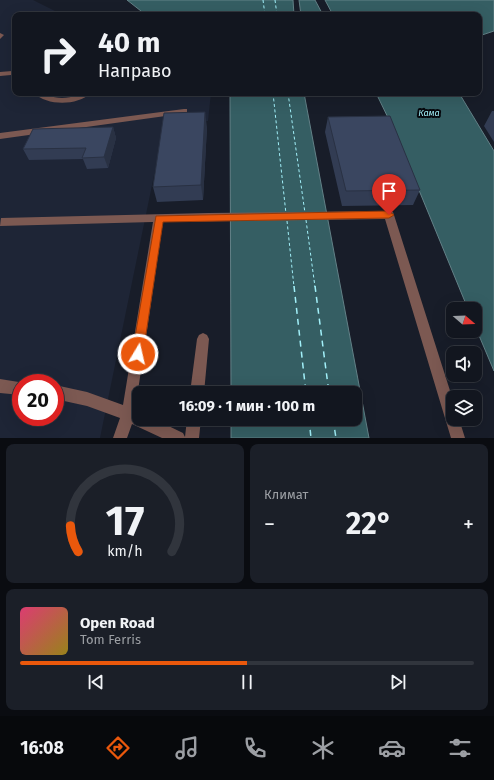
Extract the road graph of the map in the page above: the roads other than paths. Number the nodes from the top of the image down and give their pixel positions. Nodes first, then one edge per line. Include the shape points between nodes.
1 (12, 73) edge
2 (0, 74) edge
3 (42, 96) edge
4 (82, 96) edge
5 (184, 111) edge
6 (0, 136) edge
7 (159, 218) junction
8 (1, 222) dead end
9 (203, 339) dead end
10 (0, 386) edge
11 (198, 386) edge
12 (12, 387) edge
13 (64, 393) edge
14 (128, 414) junction
15 (193, 426) edge
16 (120, 438) edge
17 (178, 438) edge
18 (192, 438) edge
19 (458, 438) edge

1 - 2 lane
3 - 4 lane via 66,101
5 - 6 lane
7 - 8 lane
7 - 14 lane
7 - 19 lane via 389,215
9 - 11 lane
10 - 12 lane
13 - 14 lane
14 - 16 lane
14 - 17 lane
15 - 18 lane

